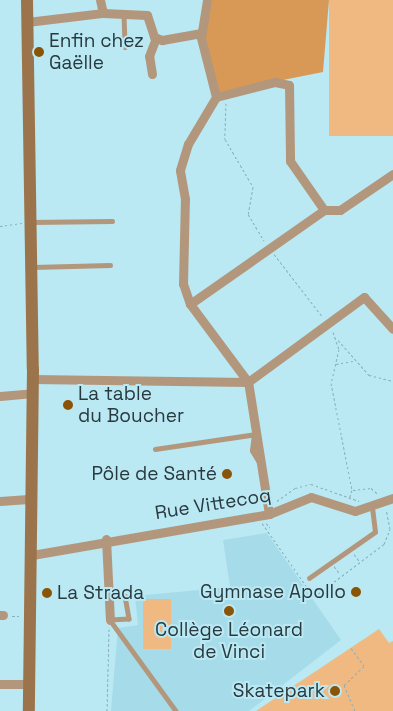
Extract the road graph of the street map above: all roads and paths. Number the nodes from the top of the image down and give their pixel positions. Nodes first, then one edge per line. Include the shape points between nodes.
1 (27, 0) edge
2 (100, 0) edge
3 (207, 0) edge
4 (102, 13) junction
5 (124, 15) junction
6 (27, 22) junction
7 (201, 33) junction
8 (156, 38) junction
9 (125, 47) dead end
10 (152, 74) dead end
11 (227, 93) junction
12 (216, 97) junction
13 (393, 174) edge
14 (324, 210) junction
15 (112, 221) dead end
16 (30, 222) junction
17 (0, 226) edge
18 (270, 249) junction
19 (110, 264) dead end
20 (31, 267) junction
21 (190, 304) junction
22 (327, 323) junction
23 (393, 329) edge
24 (338, 340) junction
25 (355, 361) junction
26 (335, 364) junction
27 (33, 380) junction
28 (393, 381) edge
29 (248, 382) junction
30 (33, 393) junction
31 (0, 396) edge
32 (256, 434) junction
33 (155, 450) dead end
34 (352, 490) junction
35 (380, 496) dead end
36 (393, 498) edge
37 (32, 499) junction
38 (349, 499) dead end
39 (0, 501) edge
40 (372, 508) junction
41 (269, 514) junction
42 (106, 539) junction
43 (351, 550) junction
44 (32, 555) junction
45 (359, 561) dead end
46 (309, 578) dead end
47 (109, 598) junction
48 (2, 615) edge
49 (31, 616) junction
50 (110, 620) junction
51 (352, 648) dead end
52 (0, 684) edge
53 (29, 684) junction
54 (29, 711) edge
55 (107, 711) edge
56 (176, 711) edge
57 (355, 711) edge

1 - 6 main road
2 - 4 street
3 - 7 street
4 - 5 street
4 - 6 street
5 - 8 street via 147,15
5 - 9 lane
6 - 16 main road
7 - 8 street
7 - 12 street
8 - 10 street via 150,56
11 - 12 street
11 - 14 street via 275,82 289,85 290,161
11 - 18 path via 225,139 253,187 250,220
12 - 21 street via 188,144 180,170 185,199 183,284
13 - 14 street via 340,210
14 - 18 street
15 - 16 lane
16 - 17 path
16 - 20 main road
18 - 21 street via 256,254
18 - 22 path
19 - 20 lane
20 - 27 main road
21 - 29 street
22 - 23 street via 364,297
22 - 24 path
22 - 29 street
24 - 25 path
24 - 26 path
25 - 26 path
25 - 28 path via 374,378
26 - 34 path via 331,383
27 - 29 street
27 - 30 main road
29 - 32 street
30 - 31 street
30 - 37 main road
32 - 33 lane
32 - 41 street
34 - 35 path via 371,488
34 - 38 path
36 - 40 street, Rue Vittecoq
37 - 39 street
37 - 44 main road
40 - 41 street, Rue Vittecoq via 355,511 311,497
40 - 43 lane via 374,532
41 - 42 street, Rue Vittecoq
42 - 44 street, Rue Vittecoq
42 - 47 street
43 - 45 path
43 - 46 lane
44 - 49 main road
47 - 50 street
47 - 50 lane via 125,596 129,619
48 - 49 path
49 - 53 main road
50 - 55 path
50 - 56 lane
51 - 57 path via 364,666 344,685
52 - 53 street
53 - 54 main road

